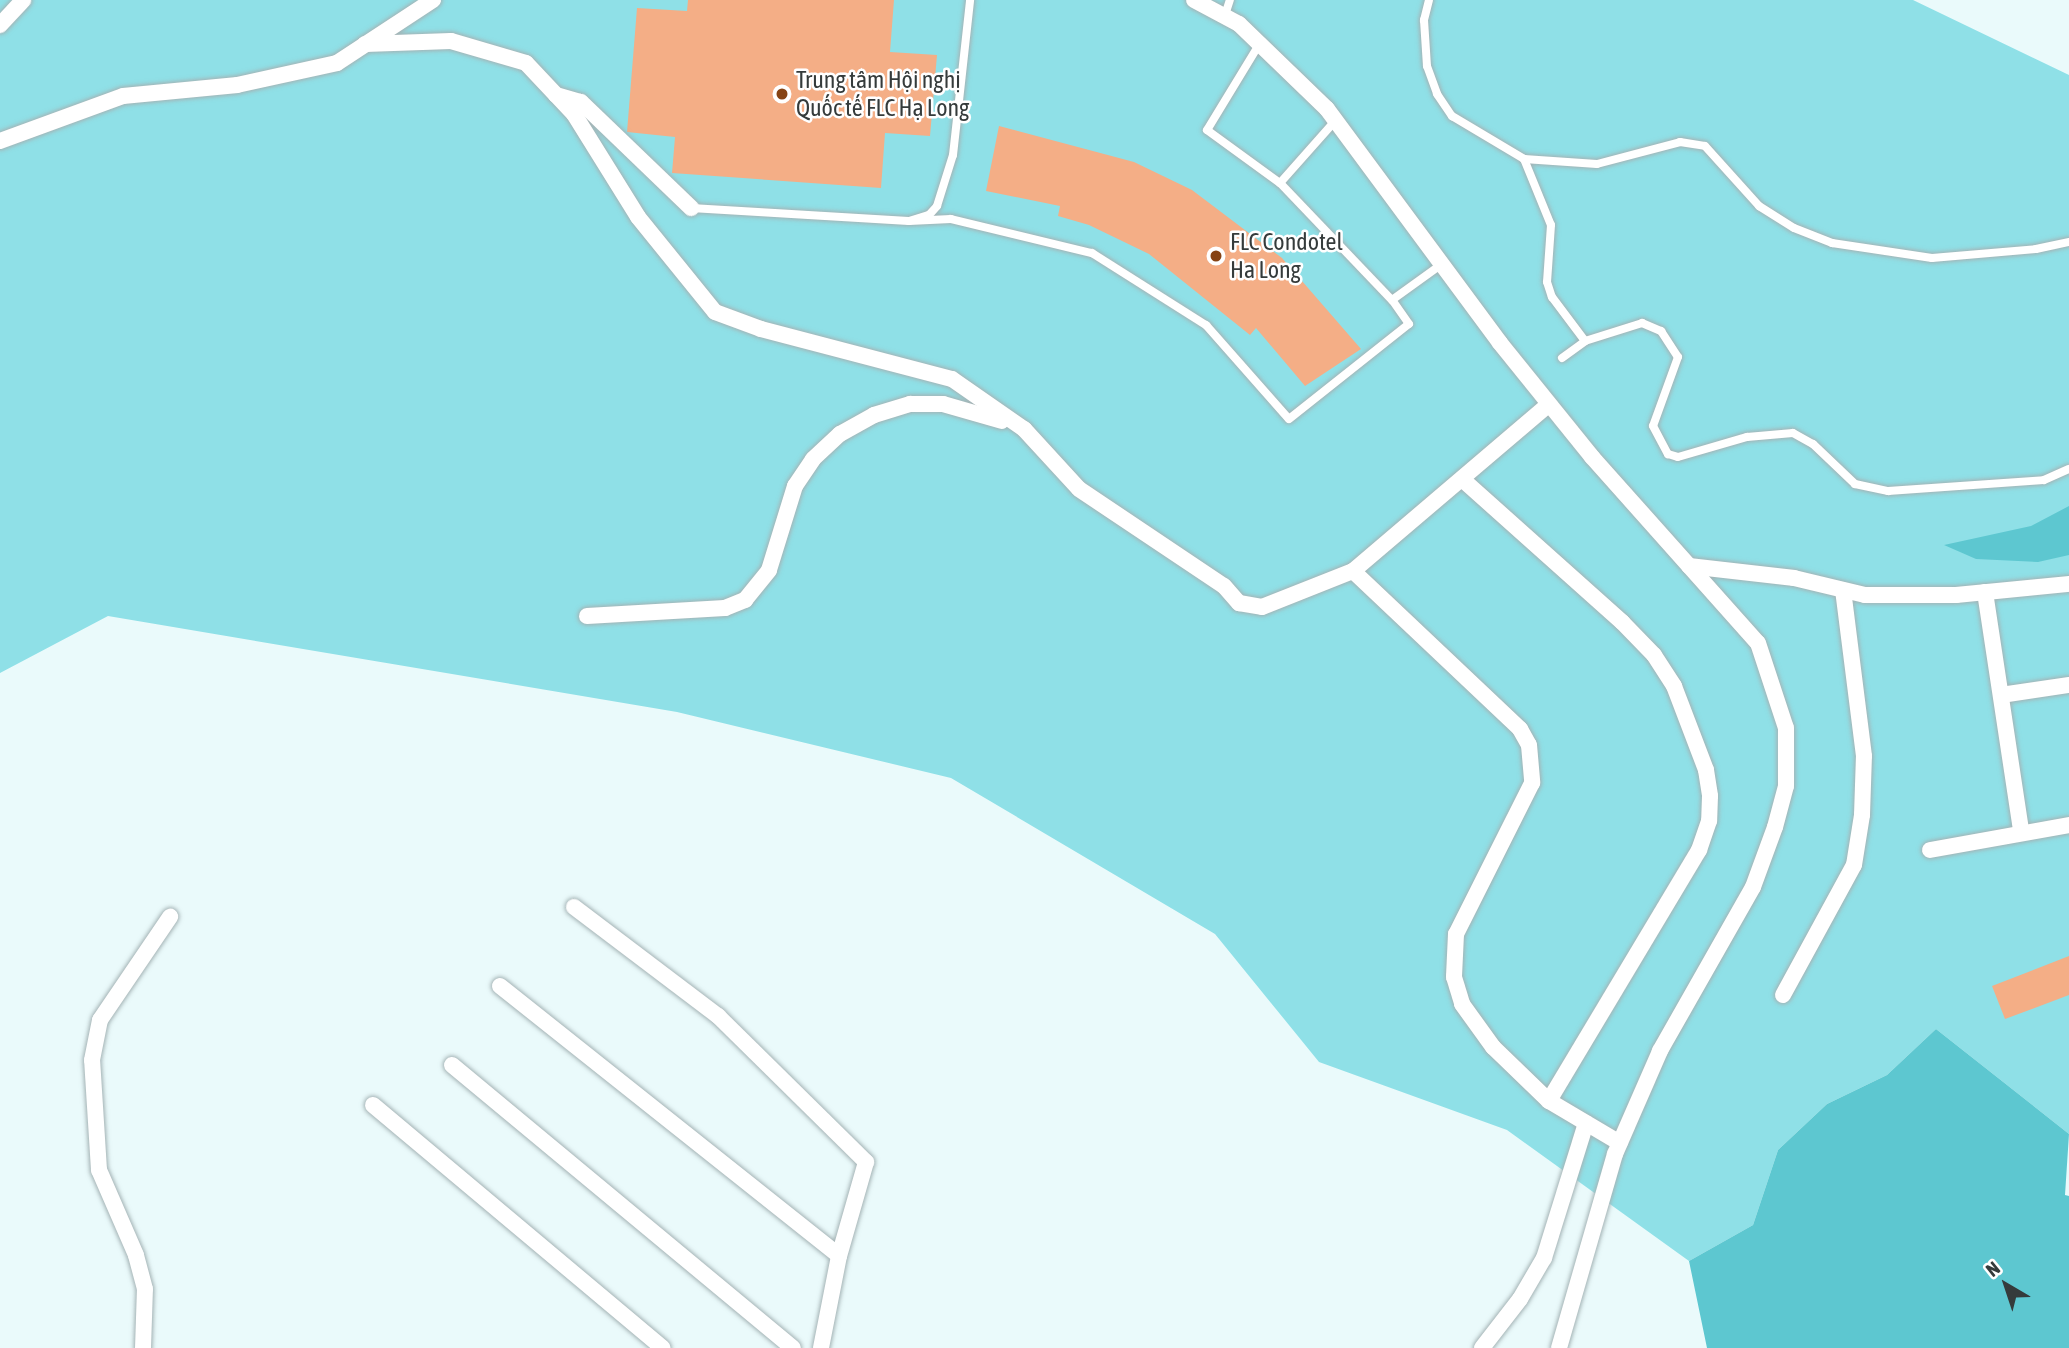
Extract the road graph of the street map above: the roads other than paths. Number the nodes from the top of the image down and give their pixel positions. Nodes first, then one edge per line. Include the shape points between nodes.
1 (23, 0) edge
2 (433, 0) edge
3 (970, 0) edge
4 (1194, 0) edge
5 (1429, 0) edge
6 (1227, 5) edge
7 (0, 25) edge
8 (1260, 43) junction
9 (365, 44) junction
10 (556, 95) junction
11 (1335, 121) junction
12 (0, 141) edge
13 (1524, 159) junction
14 (1280, 183) junction
15 (691, 208) joint
16 (909, 221) junction
17 (2069, 242) edge
18 (1441, 264) junction
19 (1392, 300) junction
20 (1585, 341) junction
21 (1562, 358) dead end
22 (1549, 404) junction
23 (1024, 429) junction
24 (2069, 469) edge
25 (1462, 479) junction
26 (1689, 566) junction
27 (1353, 571) junction
28 (2069, 584) edge
29 (1843, 590) junction
30 (1985, 592) junction
31 (587, 616) dead end
32 (2069, 685) edge
33 (2001, 695) junction
34 (2069, 825) edge
35 (2021, 831) junction
36 (1930, 850) dead end
37 (575, 907) dead end
38 (170, 917) dead end
39 (500, 986) dead end
40 (1783, 995) dead end
41 (452, 1065) dead end
42 (1549, 1101) junction
43 (373, 1105) dead end
44 (1586, 1123) junction
45 (1620, 1143) junction
46 (839, 1256) junction
47 (143, 1348) edge
48 (663, 1348) edge
49 (793, 1348) edge
50 (821, 1348) edge
51 (1482, 1348) edge
52 (1559, 1348) edge

1 - 7 street
2 - 9 street
3 - 16 lane via 953,155 937,206 929,215
4 - 6 street
5 - 13 lane via 1424,20 1427,66 1437,94 1452,116
6 - 8 street
8 - 11 street
8 - 14 lane via 1207,130
9 - 10 street via 451,41 526,62
9 - 12 street via 337,62 237,85 123,96
10 - 15 street via 581,102
10 - 23 street via 574,114 638,217 715,312 761,329 952,379
11 - 14 lane
11 - 18 street
13 - 17 lane via 1597,164 1680,142 1704,146 1759,206 1794,228 1832,243 1931,258
13 - 20 lane via 1551,225 1547,282 1552,297
14 - 19 lane
15 - 16 lane
16 - 19 lane via 951,219 1092,253 1206,325 1289,419 1409,324
18 - 19 lane
18 - 22 street
20 - 21 lane
20 - 24 lane via 1642,323 1670,339 1678,357 1653,426 1668,454 1678,457 1747,437 1793,433 1813,444 1855,484 1888,491 2044,480
22 - 25 street
22 - 26 street
23 - 27 street via 1079,489 1224,586 1239,603 1262,607
23 - 31 street via 943,404 910,404 874,415 840,434 813,459 795,486 769,570 745,600 725,608
25 - 27 street
25 - 42 street via 1654,655 1674,686 1706,770 1710,796 1709,821 1699,850
26 - 29 street via 1794,578
26 - 45 street via 1758,643 1786,728 1786,786 1753,887 1660,1051
27 - 42 street via 1520,729 1529,746 1532,783 1456,934 1451,956 1462,1004 1476,1028
28 - 30 street
29 - 30 street via 1865,595
29 - 40 street via 1864,756 1862,815 1854,865
30 - 33 street
32 - 33 street
33 - 35 street
34 - 35 street
35 - 36 street
37 - 46 street via 718,1016 866,1162
38 - 47 street via 100,1020 92,1060 99,1170 136,1255 145,1289
39 - 46 street
41 - 49 street
42 - 44 street
43 - 48 street
44 - 45 street
44 - 51 street via 1544,1258
45 - 52 street
46 - 50 street

